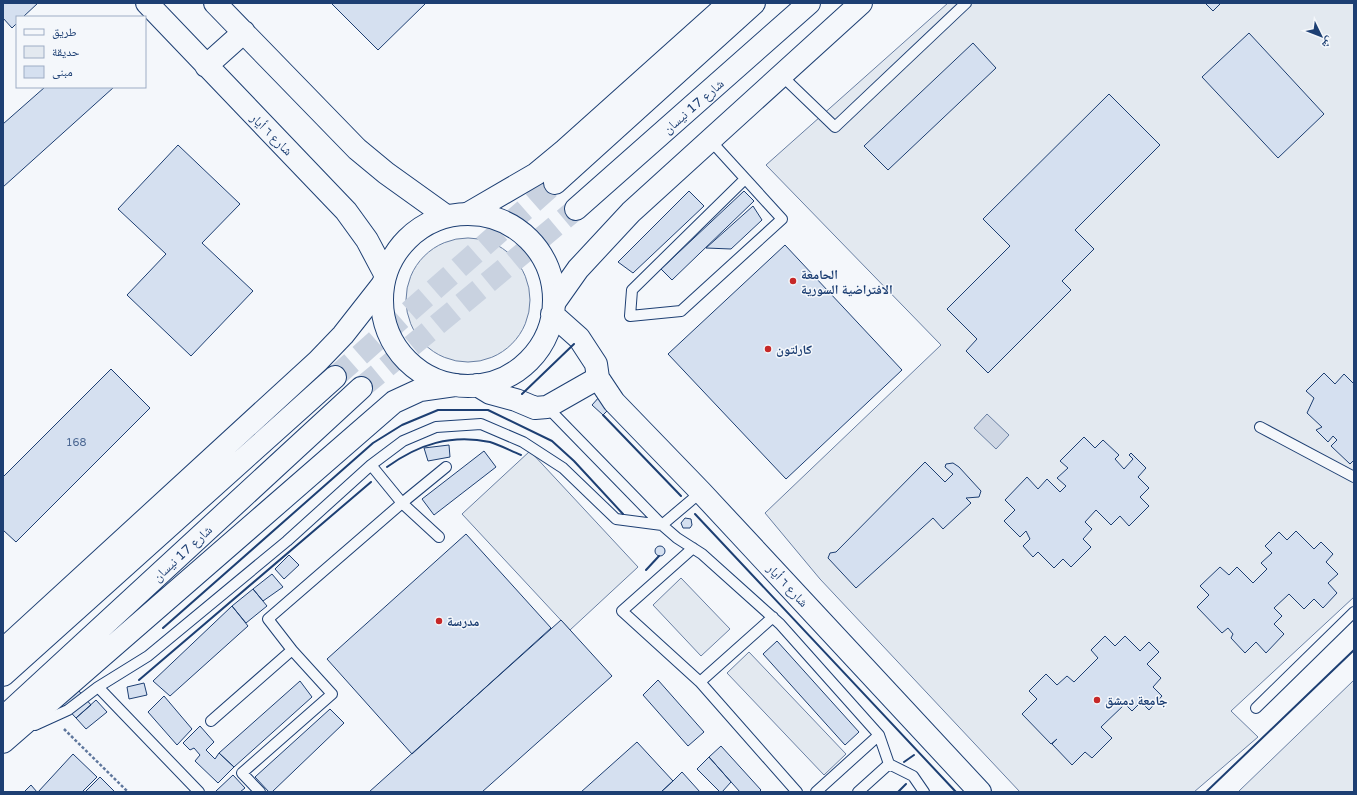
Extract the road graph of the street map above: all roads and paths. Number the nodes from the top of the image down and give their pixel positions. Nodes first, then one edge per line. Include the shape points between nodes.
1 (147, 3) edge
2 (215, 3) edge
3 (729, 3) edge
4 (754, 3) edge
5 (809, 3) edge
6 (861, 3) edge
7 (966, 3) edge
8 (244, 32) junction
9 (206, 66) junction
10 (781, 75) junction
11 (710, 140) junction
12 (745, 179) junction
13 (555, 182) tunnel mouth
14 (576, 209) tunnel mouth
15 (469, 213) junction
16 (446, 216) junction
17 (384, 279) junction
18 (553, 308) junction
19 (335, 378) tunnel mouth
20 (598, 378) junction
21 (455, 385) junction
22 (477, 385) junction
23 (361, 388) tunnel mouth
24 (547, 407) junction
25 (1260, 427) dead end
26 (371, 465) junction
27 (446, 467) dead end
28 (1354, 477) edge
29 (701, 492) junction
30 (402, 503) junction
31 (662, 525) junction
32 (439, 537) dead end
33 (693, 548) junction
34 (1354, 612) edge
35 (773, 617) junction
36 (3, 650) edge
37 (292, 650) junction
38 (3, 675) edge
39 (700, 682) junction
40 (98, 687) junction
41 (1256, 708) dead end
42 (51, 716) junction
43 (3, 718) edge
44 (211, 721) dead end
45 (879, 735) junction
46 (3, 742) edge
47 (889, 764) junction
48 (128, 792) edge
49 (199, 792) edge
50 (260, 792) edge
51 (798, 792) edge
52 (816, 792) edge
53 (858, 792) edge
54 (924, 792) edge
55 (980, 792) edge

1 - 9 main road, شارع ٦ أيار
2 - 8 main road
3 - 15 main road via 536,174
4 - 13 main road
5 - 14 main road, شارع 17 نيسان
6 - 10 main road
7 - 10 lane via 835,127
8 - 9 main road
8 - 16 main road via 357,149
9 - 17 main road, شارع ٦ أيار via 346,211 367,240
10 - 11 main road
11 - 12 lane
11 - 18 main road via 604,239 578,269
12 - 12 lane via 782,219 681,310 630,316 632,290
15 - 16 main road
15 - 18 main road via 492,216 512,226 530,240 544,258 552,280
16 - 17 main road via 420,228 398,248
17 - 21 main road via 381,304 384,323 392,342 418,371 436,380
17 - 36 main road via 343,335 318,361
18 - 20 main road, شارع ٦ أيار via 579,338 596,364
18 - 22 main road via 550,324 539,347 523,366 501,379
19 - 38 main road
20 - 24 main road
20 - 29 main road, شارع ٦ أيار via 614,402
21 - 22 main road
21 - 46 main road via 420,390 394,402
22 - 24 main road via 490,393 535,408
23 - 43 main road, شارع 17 نيسان
24 - 31 lane
25 - 28 lane
26 - 30 lane
26 - 31 lane via 403,441 436,427 481,424 523,442 563,468 616,519
26 - 40 lane via 287,541 148,656
27 - 30 lane
29 - 31 lane
29 - 55 main road, شارع ٦ أيار
30 - 32 lane
30 - 37 lane via 268,619
31 - 33 lane
33 - 35 lane
33 - 39 lane via 622,611
34 - 41 lane
35 - 39 lane
35 - 45 lane
37 - 44 lane
37 - 50 lane via 332,694 242,773
39 - 51 lane
40 - 42 lane via 68,710
40 - 49 lane
42 - 46 lane
42 - 48 path
45 - 47 lane
45 - 52 lane
47 - 53 lane
47 - 54 lane via 913,776

